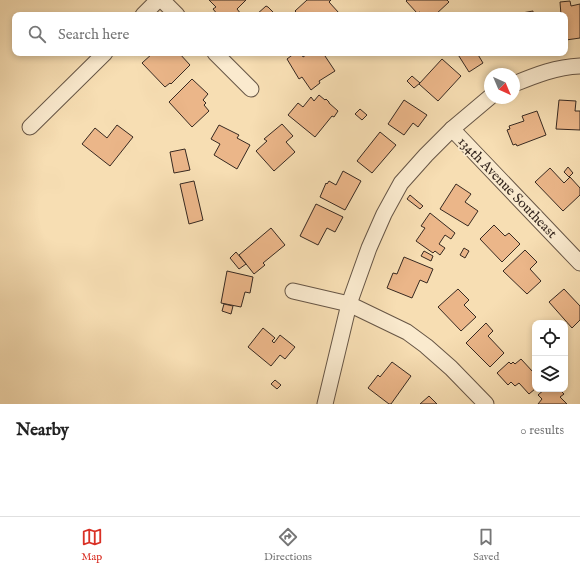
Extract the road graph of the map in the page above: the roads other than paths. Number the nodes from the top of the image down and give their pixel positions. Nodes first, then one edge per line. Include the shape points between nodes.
1 (158, 0) edge
2 (162, 0) edge
3 (146, 12) edge
4 (174, 12) edge
5 (102, 56) edge
6 (218, 56) edge
7 (580, 66) edge
8 (520, 82) edge
9 (251, 89) dead end
10 (484, 102) edge
11 (30, 127) dead end
12 (452, 129) junction
13 (580, 262) edge
14 (293, 291) dead end
15 (349, 304) junction
16 (325, 404) edge
17 (486, 404) edge

1 - 3 street
2 - 4 street
5 - 11 street
6 - 9 street
7 - 8 street via 544,72
10 - 12 street
12 - 13 street, 134th Avenue Southeast
12 - 15 street via 401,183 381,220
14 - 15 street
15 - 16 street
15 - 17 street via 407,332 452,368

